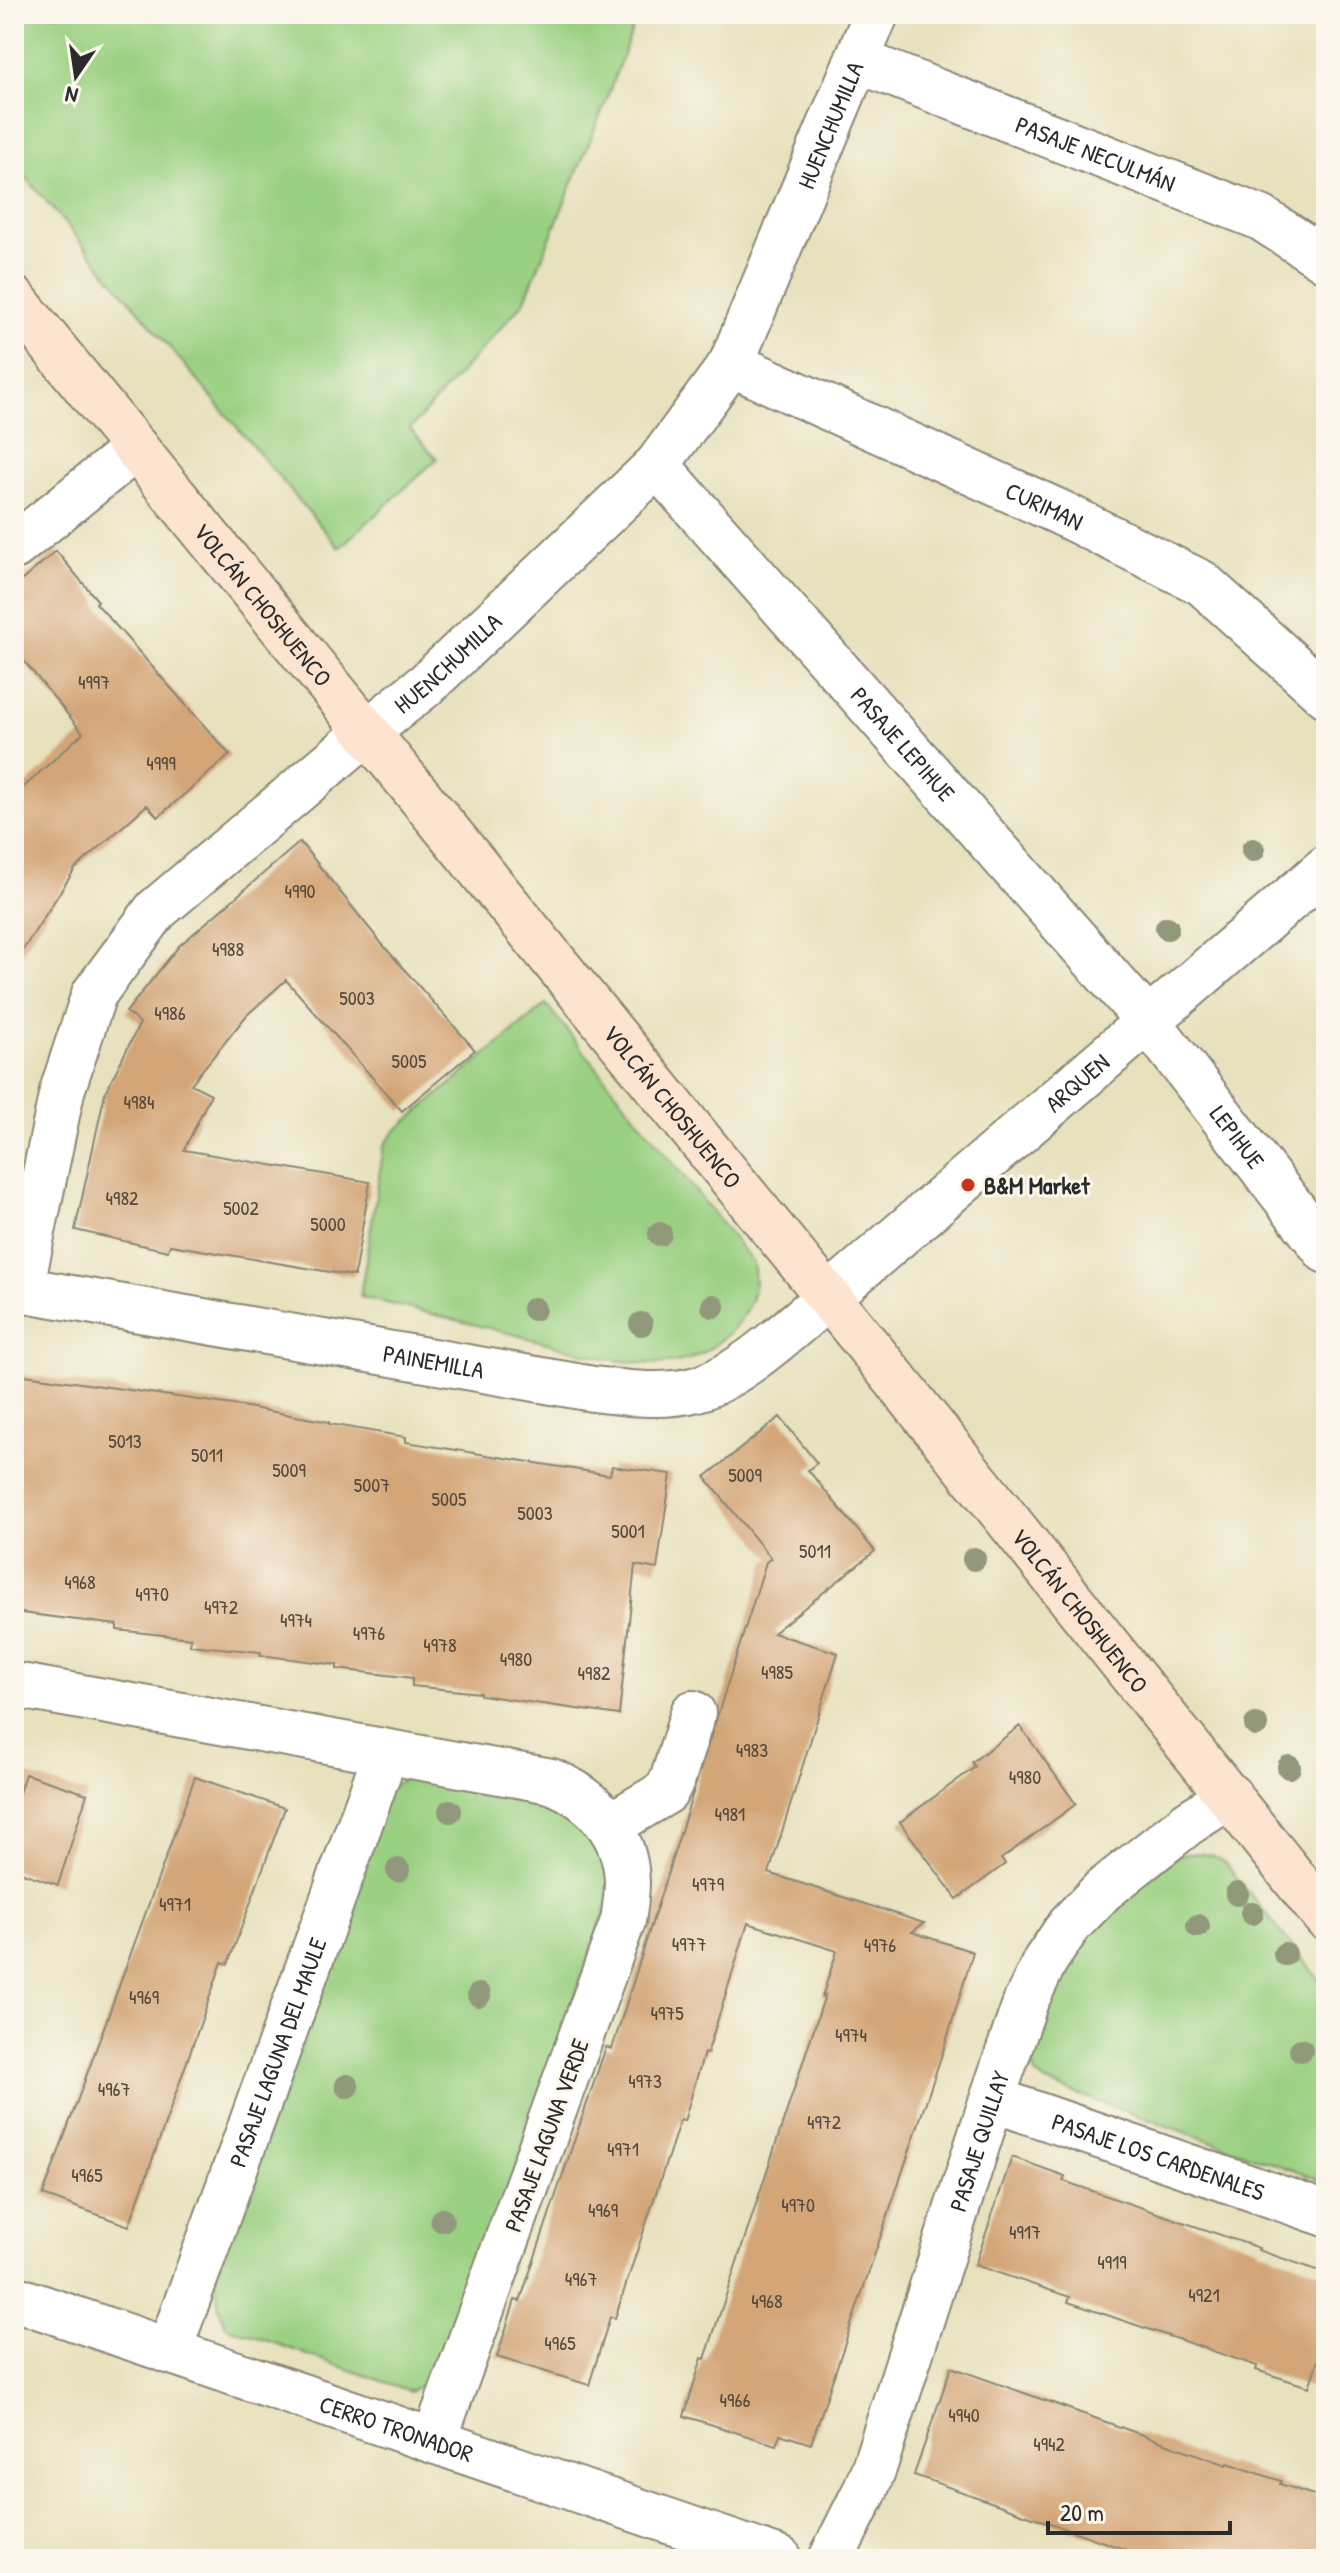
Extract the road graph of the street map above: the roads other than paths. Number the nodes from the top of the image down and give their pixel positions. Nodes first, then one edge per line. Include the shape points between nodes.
1 (876, 14) edge
2 (859, 61) junction
3 (1326, 260) edge
4 (14, 299) edge
5 (731, 364) junction
6 (136, 448) junction
7 (657, 465) junction
8 (14, 547) edge
9 (1326, 695) edge
10 (367, 732) junction
11 (1326, 868) edge
12 (1148, 1021) junction
13 (1326, 1251) edge
14 (18, 1289) edge
15 (828, 1297) junction
16 (14, 1685) edge
17 (693, 1713) dead end
18 (386, 1752) junction
19 (1230, 1796) junction
20 (610, 1825) junction
21 (1326, 1918) edge
22 (992, 2099) junction
23 (1326, 2214) edge
24 (14, 2298) edge
25 (169, 2351) junction
26 (434, 2441) junction
27 (780, 2559) edge
28 (831, 2559) edge

1 - 2 street, HUENCHUMILLA
2 - 3 street, PASAJE NECULMÁN via 1261,218
2 - 5 street, HUENCHUMILLA
4 - 6 street, VOLCÁN CHOSHUENCO
5 - 7 street, HUENCHUMILLA
5 - 9 street, CURIMAN via 1059,512 1202,583
6 - 8 street
6 - 10 street, VOLCÁN CHOSHUENCO
7 - 10 street, HUENCHUMILLA via 428,683
7 - 12 street, PASAJE LEPIHUE
10 - 14 street, HUENCHUMILLA via 156,910 94,994 62,1091
10 - 15 street, VOLCÁN CHOSHUENCO
11 - 12 street, ARQUEN
12 - 13 street, LEPIHUE
12 - 15 street, ARQUEN
14 - 15 street, PAINEMILLA via 638,1394 698,1389 722,1379
15 - 19 street, VOLCÁN CHOSHUENCO
16 - 18 street, PASAJE LAGUNA VERDE
17 - 20 street via 666,1792
18 - 20 street, PASAJE LAGUNA VERDE via 551,1781 574,1790
18 - 25 street, PASAJE LAGUNA DEL MAULE
19 - 21 street, VOLCÁN CHOSHUENCO
19 - 22 street, PASAJE QUILLAY via 1103,1890 1056,1941 1026,2001
20 - 26 street, PASAJE LAGUNA VERDE via 626,1867 623,1921
22 - 23 street, PASAJE LOS CARDENALES
22 - 28 street, PASAJE QUILLAY via 875,2465
24 - 25 street, CERRO TRONADOR
25 - 26 street, CERRO TRONADOR
26 - 27 street, CERRO TRONADOR

